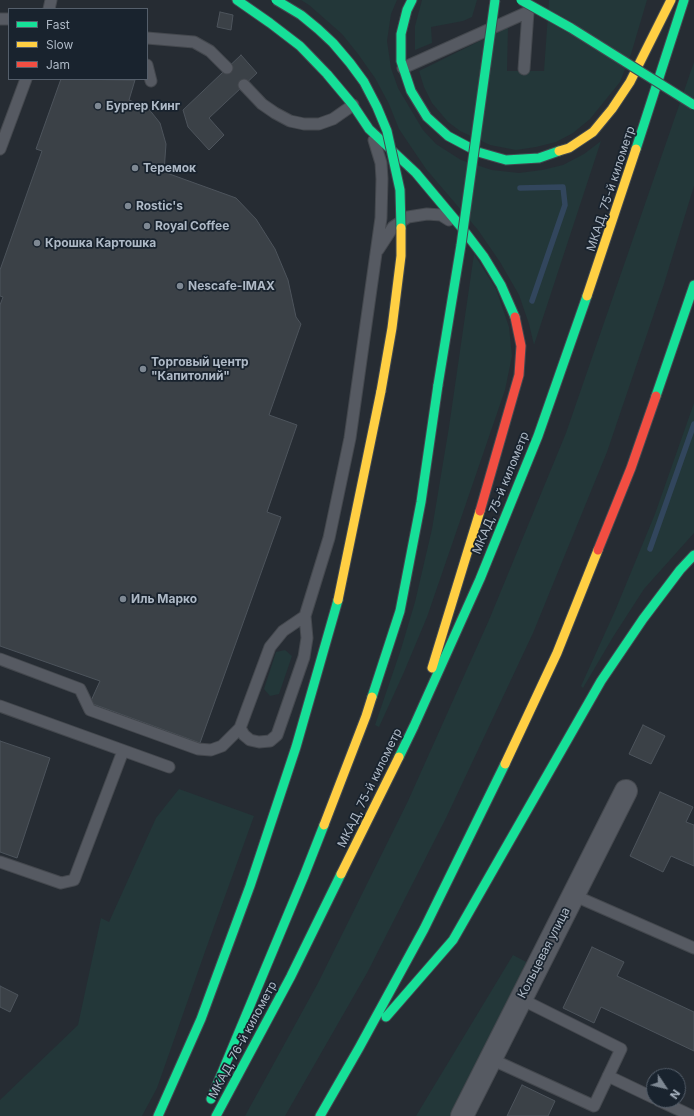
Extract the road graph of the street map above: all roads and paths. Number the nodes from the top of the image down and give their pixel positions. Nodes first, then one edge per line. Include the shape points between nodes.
1 (237, 0) edge
2 (276, 0) edge
3 (412, 0) edge
4 (495, 0) edge
5 (521, 0) edge
6 (529, 0) edge
7 (671, 0) edge
8 (684, 0) edge
9 (528, 12) junction
10 (148, 38) edge
11 (227, 68) dead end
12 (403, 68) junction
13 (148, 69) edge
14 (524, 69) dead end
15 (26, 80) edge
16 (151, 81) dead end
17 (244, 85) dead end
18 (353, 105) junction
19 (694, 105) edge
20 (369, 129) junction
21 (0, 149) edge
22 (462, 228) junction
23 (376, 253) junction
24 (694, 285) edge
25 (694, 555) edge
26 (305, 616) junction
27 (0, 658) edge
28 (0, 706) edge
29 (414, 726) junction
30 (240, 728) junction
31 (123, 751) junction
32 (169, 767) dead end
33 (626, 791) dead end
34 (0, 862) edge
35 (573, 895) junction
36 (694, 948) edge
37 (291, 976) joint
38 (521, 999) junction
39 (359, 1048) junction
40 (491, 1059) junction
41 (608, 1076) junction
42 (646, 1094) edge
43 (675, 1108) edge
44 (207, 1109) dead end
45 (158, 1116) edge
46 (216, 1116) edge
47 (320, 1116) edge
48 (462, 1116) edge
49 (692, 1116) edge

1 - 18 main road via 300,46
2 - 45 main road, bridge via 301,15 333,43 364,82 377,107 387,131 400,190 401,256 382,384 339,595 296,747 250,886 201,1019
3 - 12 main road via 401,34
4 - 44 main road, bridge via 461,245 421,502 400,611 366,716 304,876
5 - 19 main road, bridge via 571,28
6 - 9 lane
7 - 12 main road via 630,82 594,132 569,148 538,158 506,160 478,152 448,136 427,116 411,92
8 - 29 main road, МКАД, 75-й километр via 602,253 538,436 480,579
9 - 12 lane
9 - 14 lane
10 - 11 lane via 194,42 210,51
13 - 16 lane
15 - 21 lane
17 - 18 lane via 275,114 304,124 319,124 334,119
18 - 20 main road
20 - 22 main road via 416,173
20 - 23 lane via 379,156 382,174 381,218
22 - 23 lane via 441,215 408,217 393,227
22 - 29 main road via 501,285 514,314 521,346 519,375 487,489
23 - 26 lane via 350,438 328,538
24 - 39 main road via 631,468 557,653 424,929
25 - 39 main road via 643,619 601,681 453,940
26 - 30 lane via 283,631 270,647
26 - 30 lane via 307,638 304,657 277,735 270,742 259,742 250,740
27 - 30 lane via 80,689 90,710 198,749 211,750 222,746
28 - 31 lane
29 - 37 main road, МКАД, 75-й километр
31 - 32 lane
31 - 34 lane via 74,880 61,883
33 - 35 street, Кольцевая улица
35 - 36 lane
35 - 38 street, Кольцевая улица
37 - 46 main road, МКАД, 76-й километр
38 - 40 street, Кольцевая улица
38 - 41 lane via 621,1048
39 - 47 main road
40 - 41 lane via 594,1106
40 - 48 street, Кольцевая улица
41 - 42 lane
43 - 49 lane

